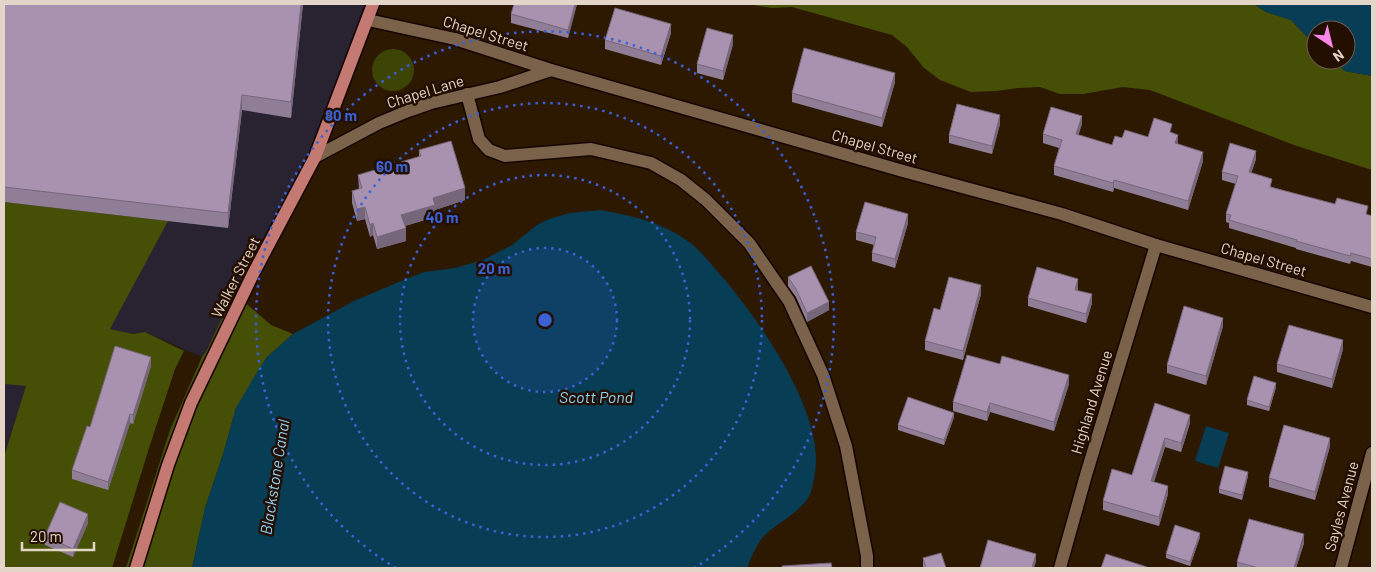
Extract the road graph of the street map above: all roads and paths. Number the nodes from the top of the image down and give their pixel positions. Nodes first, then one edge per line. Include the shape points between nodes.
1 (373, 4) edge
2 (368, 20) junction
3 (551, 70) junction
4 (467, 94) junction
5 (315, 157) junction
6 (1156, 245) junction
7 (1372, 307) edge
8 (1372, 453) edge
9 (136, 568) edge
10 (867, 568) edge
11 (1060, 568) edge
12 (1340, 568) edge

1 - 2 main road, Walker Street
2 - 3 street, Chapel Street via 455,39
2 - 5 main road, Walker Street
3 - 4 street, Chapel Lane
3 - 6 street, Chapel Street via 1062,214
4 - 5 street, Chapel Lane via 379,123
4 - 10 street via 479,139 489,150 505,156 591,149 651,163 681,180 706,200 749,243 789,302 823,375 846,446
5 - 9 main road, Walker Street via 253,274 191,403
6 - 7 street, Chapel Street
6 - 11 street, Highland Avenue
8 - 12 street, Sayles Avenue

